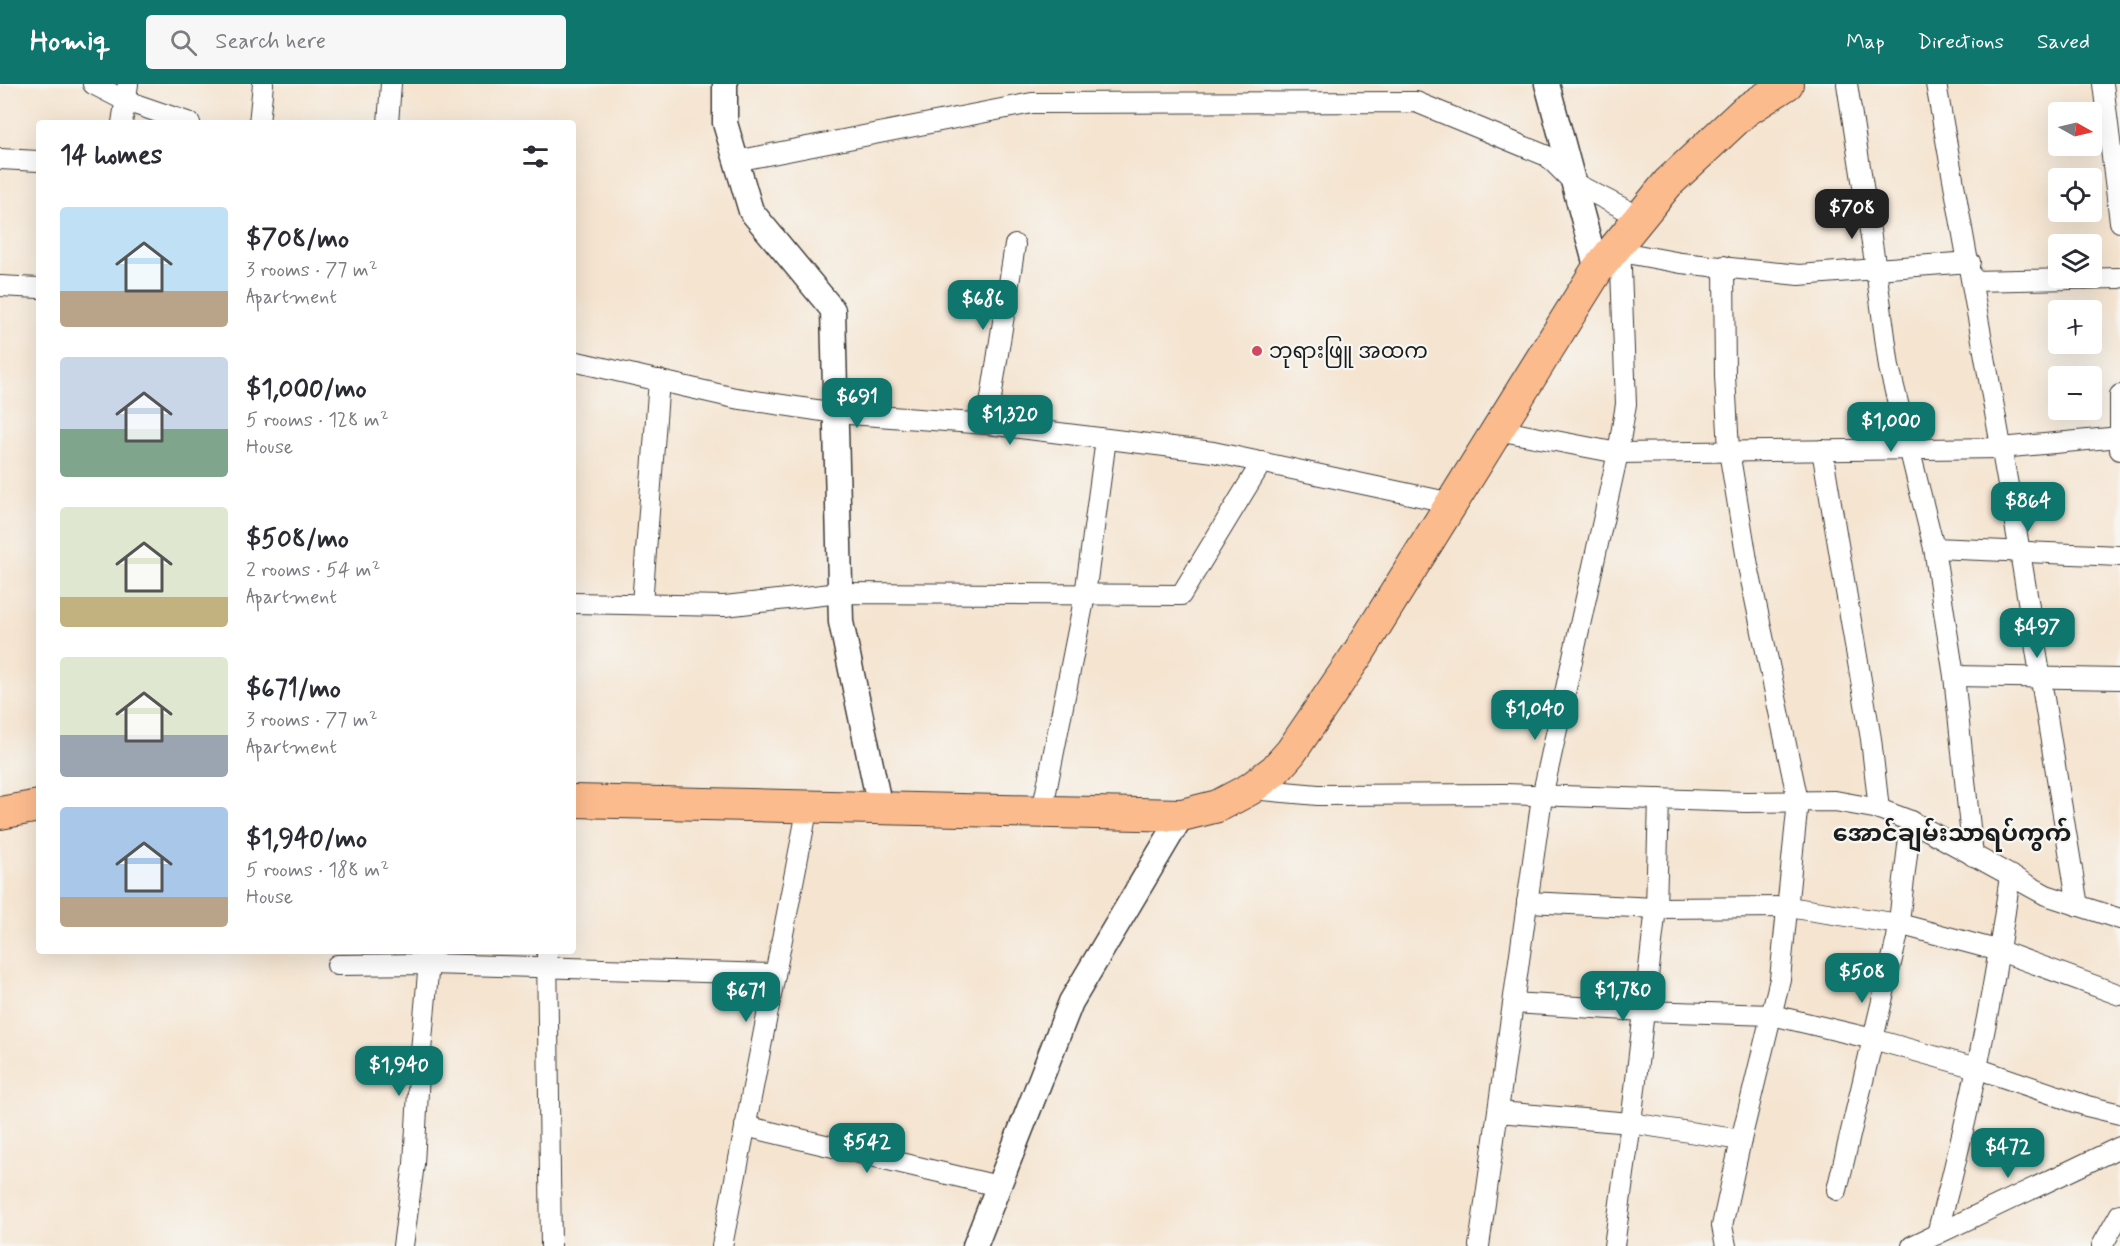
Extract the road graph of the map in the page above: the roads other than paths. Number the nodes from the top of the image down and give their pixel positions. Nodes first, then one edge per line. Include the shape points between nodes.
1 (93, 84) edge
2 (263, 84) edge
3 (391, 84) edge
4 (725, 84) edge
5 (1547, 84) edge
6 (1787, 84) edge
7 (1847, 84) edge
8 (1936, 84) edge
9 (2103, 84) edge
10 (127, 93) edge
11 (1082, 93) edge
12 (1169, 93) edge
13 (122, 120) edge
14 (184, 120) edge
15 (259, 120) edge
16 (388, 120) edge
17 (0, 159) edge
18 (36, 161) edge
19 (736, 161) junction
20 (1574, 183) junction
21 (1640, 217) junction
22 (2120, 222) edge
23 (1015, 245) dead end
24 (1613, 254) junction
25 (1724, 266) junction
26 (1876, 269) junction
27 (1971, 272) junction
28 (2120, 278) edge
29 (0, 286) edge
30 (36, 288) edge
31 (576, 362) edge
32 (659, 380) junction
33 (2120, 395) edge
34 (836, 413) junction
35 (987, 424) junction
36 (1497, 430) junction
37 (1106, 439) junction
38 (2120, 441) edge
39 (2001, 448) junction
40 (1910, 449) junction
41 (1822, 450) junction
42 (1730, 451) junction
43 (1618, 453) junction
44 (1262, 462) junction
45 (1452, 503) junction
46 (1934, 548) junction
47 (2020, 552) junction
48 (2120, 556) edge
49 (840, 593) junction
50 (1084, 595) junction
51 (576, 603) edge
52 (642, 604) junction
53 (1954, 676) junction
54 (2041, 678) junction
55 (2120, 679) edge
56 (1250, 789) junction
57 (1542, 797) junction
58 (1659, 800) junction
59 (576, 801) edge
60 (1798, 801) junction
61 (808, 806) junction
62 (36, 807) edge
63 (880, 808) junction
64 (1879, 809) junction
65 (1042, 812) junction
66 (0, 813) edge
67 (1182, 815) junction
68 (1911, 821) junction
69 (1973, 856) junction
70 (2010, 876) junction
71 (1527, 902) junction
72 (2078, 906) junction
73 (1788, 907) junction
74 (1656, 908) junction
75 (2120, 919) edge
76 (1899, 924) junction
77 (2000, 951) junction
78 (430, 958) edge
79 (547, 959) edge
80 (337, 965) dead end
81 (775, 974) junction
82 (2120, 995) edge
83 (1514, 1003) junction
84 (1643, 1011) junction
85 (1772, 1015) junction
86 (1873, 1039) junction
87 (1976, 1068) junction
88 (1498, 1112) junction
89 (2120, 1114) edge
90 (1631, 1123) junction
91 (745, 1126) junction
92 (1741, 1140) junction
93 (2120, 1146) edge
94 (998, 1186) junction
95 (1837, 1190) dead end
96 (2120, 1214) edge
97 (1937, 1234) junction
98 (403, 1246) edge
99 (551, 1246) edge
100 (722, 1246) edge
101 (975, 1246) edge
102 (1479, 1246) edge
103 (1614, 1246) edge
104 (1726, 1246) edge
105 (1912, 1246) edge
106 (2102, 1246) edge

1 - 10 street
2 - 15 street
3 - 16 street
4 - 19 street via 725,123
5 - 20 street
6 - 21 highway via 1745,111 1668,183
7 - 26 street
8 - 27 street
9 - 22 street
10 - 13 street
10 - 14 street
11 - 12 street
11 - 19 street
12 - 20 street via 1416,102 1547,156
17 - 18 street
19 - 34 street via 751,211 833,310
20 - 21 street
20 - 24 street
21 - 24 highway
23 - 35 street
24 - 25 street
24 - 36 highway
24 - 43 street via 1626,404
25 - 26 street via 1799,275
25 - 42 street
26 - 27 street
26 - 40 street via 1889,367
27 - 28 street
27 - 39 street
29 - 30 street
31 - 32 street
32 - 34 street via 735,398
32 - 52 street
33 - 38 street
34 - 35 street
34 - 49 street
35 - 37 street
36 - 43 street
36 - 45 highway
37 - 44 street
37 - 50 street
38 - 39 street
39 - 40 street
39 - 47 street
40 - 41 street
40 - 46 street
41 - 42 street
41 - 64 street via 1870,727
42 - 43 street
42 - 60 street via 1748,566
43 - 57 street
44 - 45 street
44 - 50 street via 1181,595
45 - 56 highway via 1291,752
46 - 47 street
46 - 53 street
47 - 48 street
47 - 54 street
49 - 50 street
49 - 52 street via 725,606
49 - 63 street via 841,622
50 - 65 street
51 - 52 street
53 - 54 street
53 - 69 street
54 - 55 street
54 - 72 street
56 - 57 street via 1318,795
56 - 67 highway via 1218,806
57 - 58 street
57 - 71 street
58 - 60 street
58 - 74 street
59 - 61 highway
60 - 64 street via 1835,801
60 - 73 street
61 - 63 highway
61 - 81 street
62 - 66 highway
63 - 65 highway
64 - 68 street
65 - 67 highway
67 - 94 street via 1071,1002
68 - 69 street
68 - 76 street
69 - 70 street
70 - 72 street
70 - 77 street
71 - 74 street
71 - 83 street
72 - 75 street
73 - 74 street
73 - 76 street
73 - 85 street
74 - 84 street
76 - 77 street
76 - 86 street
77 - 82 street
77 - 87 street
78 - 79 street
78 - 80 street
78 - 98 street via 414,1164
79 - 81 street
79 - 99 street
81 - 91 street
83 - 84 street
83 - 88 street
84 - 85 street
84 - 90 street
85 - 86 street
85 - 92 street
86 - 87 street
86 - 95 street
87 - 89 street
87 - 97 street
88 - 90 street
88 - 102 street
90 - 92 street
90 - 103 street
91 - 94 street
91 - 100 street
92 - 104 street via 1722,1226
93 - 97 street
94 - 101 street
96 - 106 street
97 - 105 street

